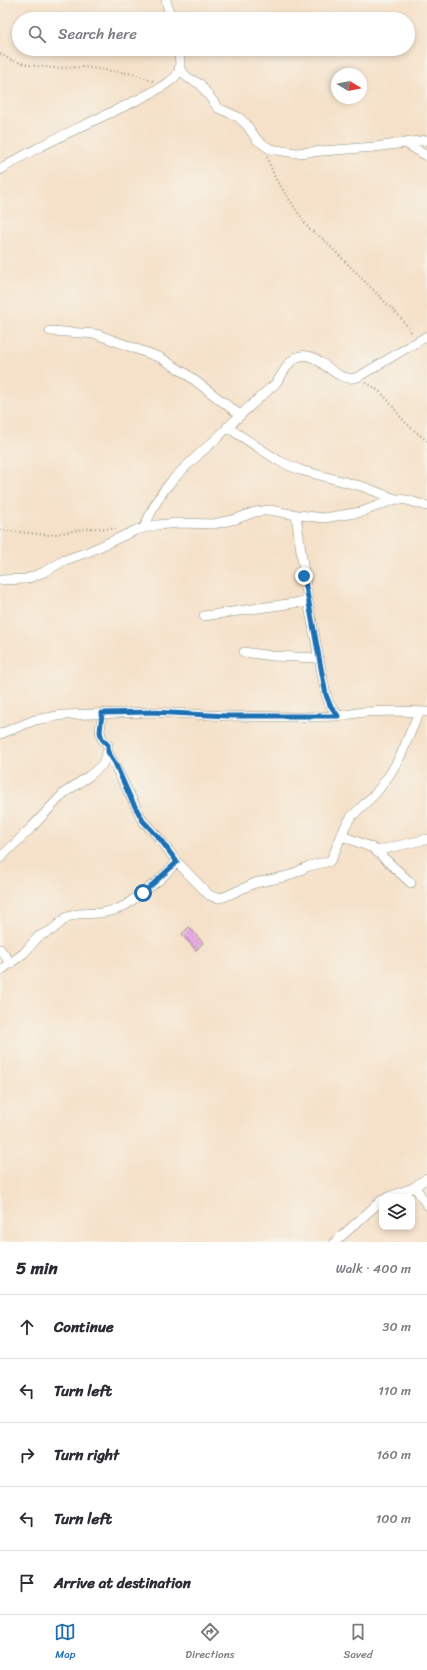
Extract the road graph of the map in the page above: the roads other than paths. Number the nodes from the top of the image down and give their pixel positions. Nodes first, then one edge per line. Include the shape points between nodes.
1 (166, 0) edge
2 (169, 12) edge
3 (178, 56) edge
4 (179, 68) junction
5 (427, 140) edge
6 (407, 144) junction
7 (427, 156) edge
8 (0, 170) edge
9 (50, 331) dead end
10 (427, 336) edge
11 (240, 415) junction
12 (227, 427) junction
13 (396, 499) junction
14 (427, 506) edge
15 (296, 515) junction
16 (144, 528) junction
17 (0, 580) edge
18 (308, 601) junction
19 (204, 616) dead end
20 (244, 652) dead end
21 (319, 658) junction
22 (423, 712) edge
23 (102, 713) junction
24 (338, 716) junction
25 (0, 734) edge
26 (108, 752) junction
27 (342, 836) junction
28 (427, 839) edge
29 (376, 851) junction
30 (0, 858) edge
31 (177, 862) junction
32 (411, 883) dead end
33 (0, 949) edge
34 (10, 964) junction
35 (0, 970) edge
36 (427, 1178) edge
37 (415, 1186) junction
38 (398, 1194) edge
39 (379, 1203) edge
40 (427, 1205) edge
41 (335, 1242) edge

1 - 2 street
3 - 4 street
4 - 6 street via 188,78 200,84 218,108 238,117 246,124 257,140 265,146 296,153
4 - 8 street via 178,73 162,86
5 - 6 street
6 - 7 street
9 - 11 street via 96,334 161,358
10 - 11 street via 354,378 346,379 319,362 300,356 289,364 281,378
11 - 12 street
12 - 13 street via 279,461 300,470 364,487
12 - 16 street via 169,483 156,500
13 - 14 street
13 - 15 street via 361,512 324,518
15 - 16 street via 270,510 219,523 179,523
15 - 18 street
16 - 17 street via 26,579
18 - 19 street
18 - 21 street
20 - 21 street
21 - 24 street via 326,695
22 - 24 street via 364,712
22 - 27 street via 390,774 376,793 351,817
23 - 24 street
23 - 25 street via 63,715 35,720
23 - 26 street via 100,732 108,745
26 - 30 street via 102,765 64,793
26 - 31 street via 143,821
27 - 29 street
27 - 31 street via 330,861 309,866 288,876 255,883 224,897 209,895
28 - 29 street
29 - 32 street
31 - 34 street via 159,880 126,905 115,910 67,917 52,930 39,936
33 - 34 street
34 - 35 street
36 - 37 street
37 - 38 street
37 - 40 street
39 - 41 street

